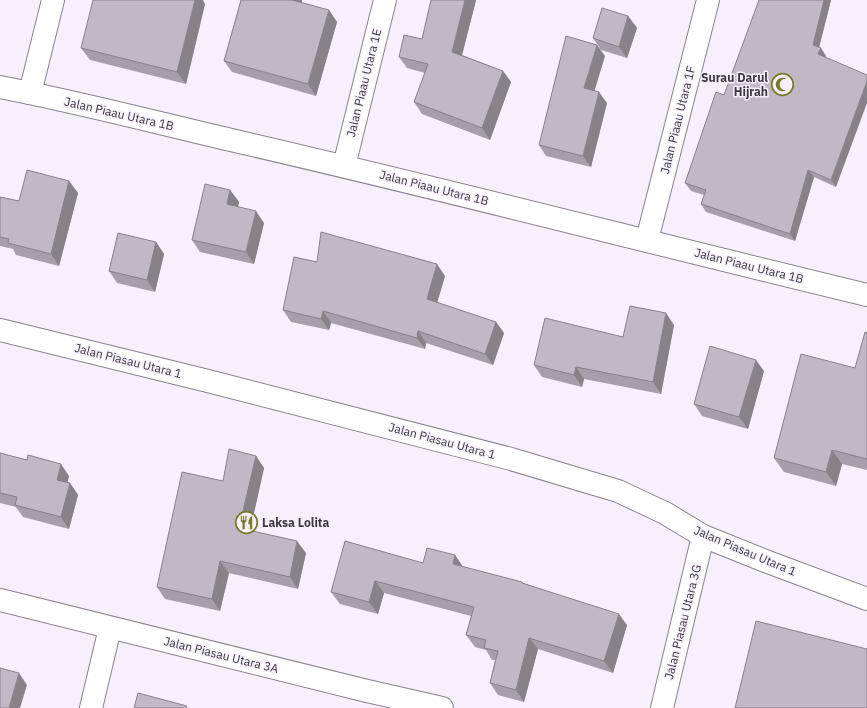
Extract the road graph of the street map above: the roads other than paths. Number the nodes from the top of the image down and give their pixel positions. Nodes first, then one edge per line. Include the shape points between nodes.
1 (53, 0) edge
2 (385, 0) edge
3 (708, 0) edge
4 (0, 87) edge
5 (30, 93) junction
6 (344, 166) junction
7 (647, 240) junction
8 (867, 295) edge
9 (0, 330) edge
10 (704, 536) junction
11 (867, 599) edge
12 (0, 600) edge
13 (110, 628) junction
14 (365, 699) edge
15 (90, 708) edge
16 (442, 708) edge
17 (662, 708) edge

1 - 5 street
2 - 6 street, Jalan Piaau Utara 1E
3 - 7 street, Jalan Piaau Utara 1F
4 - 5 street, Jalan Piaau Utara 1B
5 - 6 street, Jalan Piaau Utara 1B
6 - 7 street, Jalan Piaau Utara 1B
7 - 8 street, Jalan Piaau Utara 1B
9 - 10 street, Jalan Piasau Utara 1 via 215,382 511,459 618,491 665,513
10 - 11 street, Jalan Piasau Utara 1
10 - 17 street, Jalan Piasau Utara 3G
12 - 13 street, Jalan Piasau Utara 3A
13 - 14 street, Jalan Piasau Utara 3A
13 - 15 street
14 - 16 street, Jalan Piasau Utara 3A

